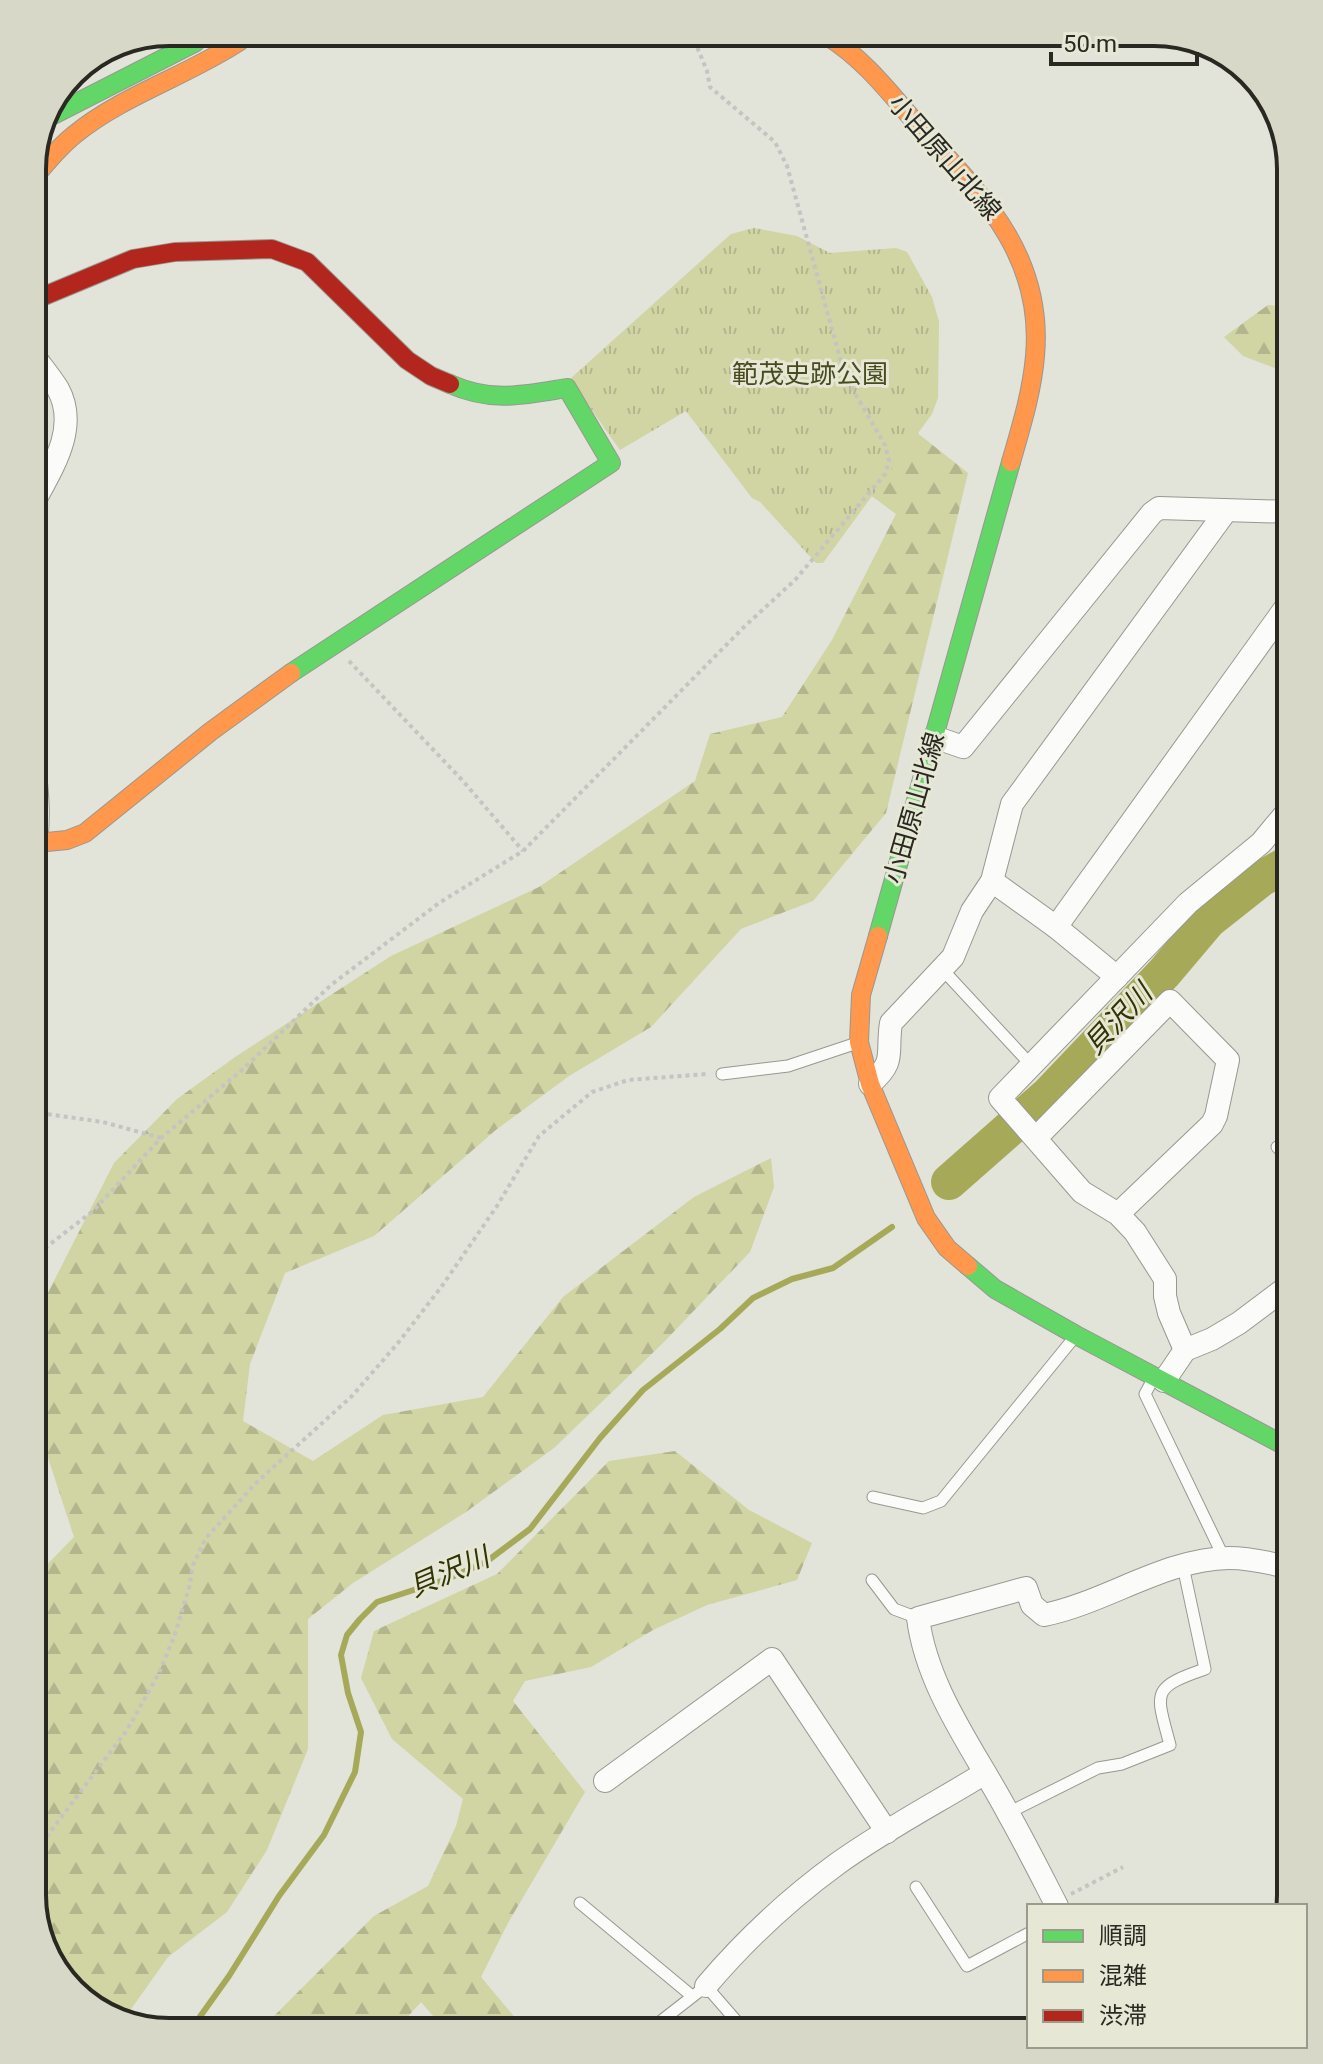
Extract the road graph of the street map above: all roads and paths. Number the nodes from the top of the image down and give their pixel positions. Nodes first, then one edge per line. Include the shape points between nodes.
1 (188, 46) edge
2 (234, 46) edge
3 (697, 46) edge
4 (840, 46) edge
5 (61, 111) edge
6 (46, 161) edge
7 (46, 295) edge
8 (46, 373) edge
9 (46, 481) edge
10 (1226, 511) junction
11 (1277, 512) edge
12 (1277, 619) edge
13 (334, 645) junction
14 (934, 737) junction
15 (1277, 824) edge
16 (46, 849) edge
17 (523, 851) junction
18 (992, 881) junction
19 (1056, 927) junction
20 (942, 969) junction
21 (1117, 977) junction
22 (859, 1042) junction
23 (1032, 1066) junction
24 (722, 1074) joint
25 (870, 1084) junction
26 (46, 1114) edge
27 (161, 1138) junction
28 (1036, 1138) junction
29 (1118, 1214) junction
30 (46, 1247) edge
31 (1277, 1294) edge
32 (1076, 1335) junction
33 (1185, 1350) junction
34 (1159, 1378) junction
35 (1277, 1441) edge
36 (873, 1497) dead end
37 (1224, 1559) junction
38 (1277, 1564) edge
39 (1183, 1566) junction
40 (872, 1580) dead end
41 (918, 1618) junction
42 (985, 1773) junction
43 (605, 1781) dead end
44 (1008, 1813) junction
45 (887, 1832) junction
46 (46, 1837) edge
47 (1123, 1867) dead end
48 (916, 1887) dead end
49 (580, 1903) dead end
50 (1056, 1904) edge
51 (1027, 1934) edge
52 (699, 1991) junction
53 (665, 2018) edge
54 (730, 2018) edge

1 - 5 street
2 - 6 street via 104,114
3 - 17 path via 710,87 775,142 787,166 840,358 889,461 885,474 795,580
4 - 14 street, 小田原山北線 via 863,63 998,214 1018,248 1032,293 1036,343 1029,397
7 - 13 street via 133,259 272,249 307,262 407,360 431,376 465,391 505,398 567,388 611,463
8 - 9 street via 59,391 66,424 58,459
10 - 11 street
10 - 14 street via 1159,508 1152,513 963,747
10 - 18 street via 1012,804
12 - 19 street
13 - 16 street via 190,746 85,833
13 - 17 path
14 - 22 street, 小田原山北線 via 861,995
15 - 21 street via 1188,903
17 - 27 path via 439,903 331,985
18 - 19 street
18 - 20 street
19 - 21 street
20 - 23 lane
20 - 25 street via 891,1023 890,1061
21 - 23 street
22 - 24 lane via 788,1066
22 - 25 street, 小田原山北線
23 - 28 street via 1000,1098
24 - 46 path via 628,1080 592,1092 539,1136 497,1206 398,1343 352,1396 256,1483 206,1538 159,1673 127,1730
25 - 32 street, 小田原山北線 via 926,1218 947,1248 995,1289
26 - 27 path
27 - 30 path via 93,1211
28 - 29 street via 1082,1192
28 - 29 street via 1170,1001 1228,1060 1216,1116
29 - 33 street via 1162,1271 1169,1313
31 - 33 street via 1239,1323
32 - 34 street, 小田原山北線
32 - 36 lane via 941,1501 923,1508
33 - 34 street
34 - 35 street, 小田原山北線
34 - 37 lane via 1145,1394
37 - 38 street
37 - 39 street
39 - 41 street via 1044,1615 1032,1605 1026,1588
39 - 44 lane via 1205,1669 1170,1681 1163,1689 1159,1702 1170,1745 1098,1768
40 - 41 lane via 894,1609
41 - 42 street via 938,1687
42 - 44 street
42 - 45 street
43 - 45 street via 772,1659
44 - 50 street
45 - 52 street via 792,1899
47 - 50 path
48 - 51 lane via 967,1966
49 - 52 lane
52 - 53 lane
52 - 54 lane

